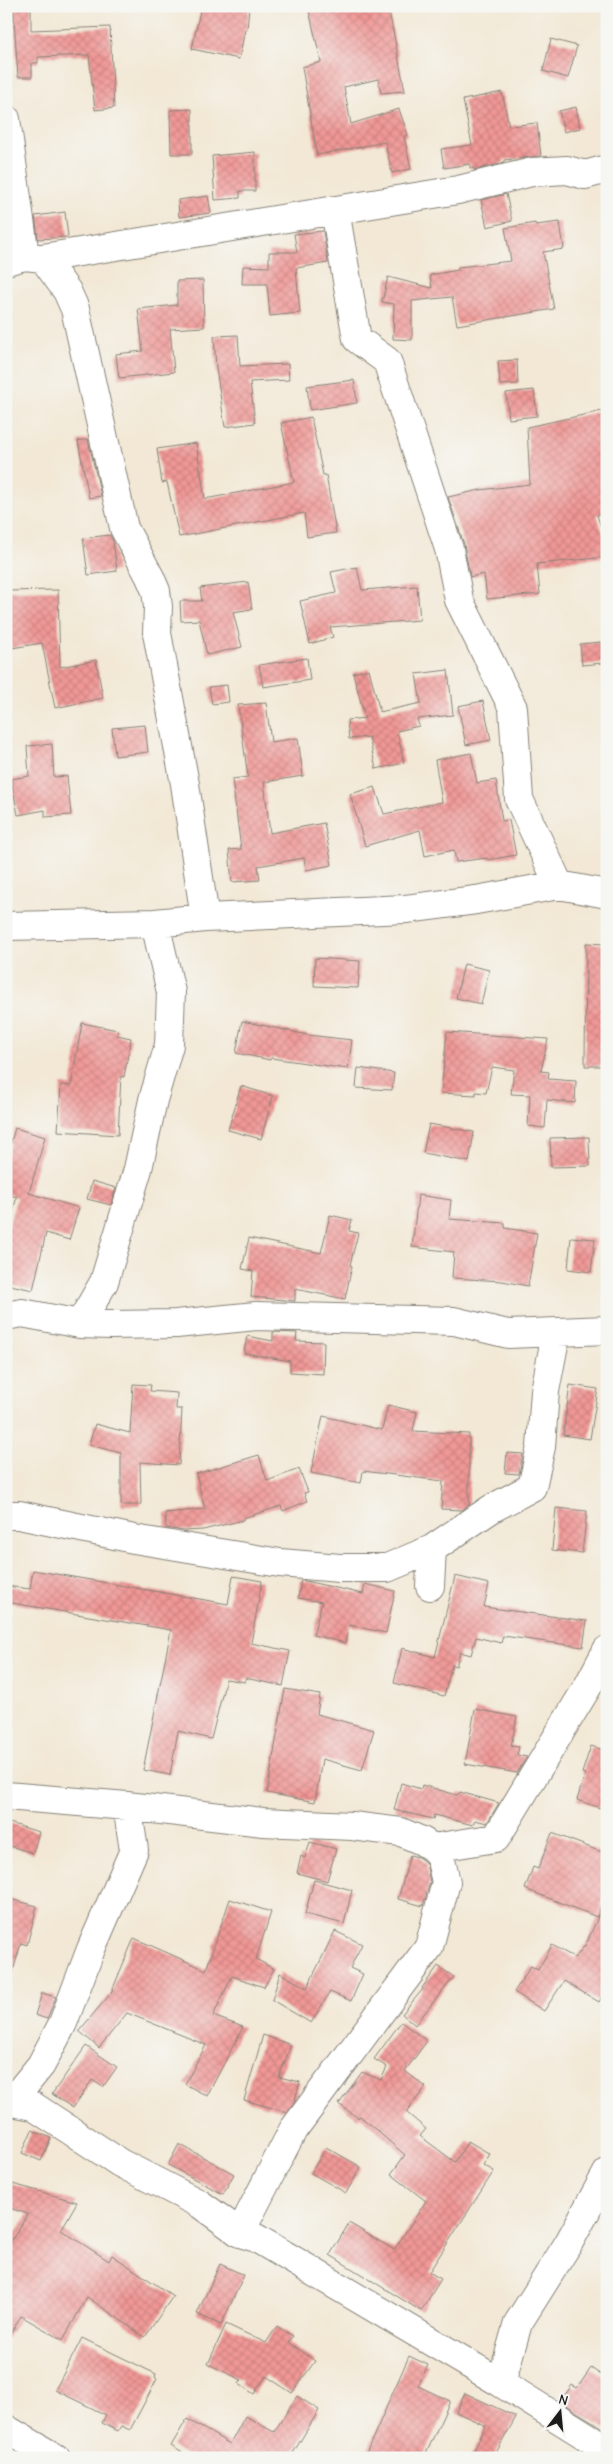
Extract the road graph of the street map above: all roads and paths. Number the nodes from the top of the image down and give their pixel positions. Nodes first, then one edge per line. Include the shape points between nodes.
1 (6, 119) edge
2 (606, 169) edge
3 (607, 177) edge
4 (335, 210) junction
5 (24, 258) edge
6 (559, 885) junction
7 (607, 894) edge
8 (205, 918) junction
9 (155, 923) junction
10 (6, 926) edge
11 (104, 1282) junction
12 (6, 1316) edge
13 (80, 1324) junction
14 (110, 1325) junction
15 (607, 1330) edge
16 (556, 1334) junction
17 (6, 1515) edge
18 (432, 1549) junction
19 (430, 1586) dead end
20 (607, 1650) edge
21 (6, 1796) edge
22 (127, 1806) junction
23 (433, 1848) junction
24 (9, 2102) edge
25 (607, 2173) edge
26 (240, 2233) junction
27 (501, 2383) junction
28 (6, 2429) edge
29 (607, 2449) edge
30 (56, 2458) edge

1 - 5 street
2 - 3 street
2 - 4 street via 585,175 567,170 532,172 458,190
4 - 5 street
4 - 6 street via 357,338 387,361 449,549 459,600 513,708 519,799
5 - 8 street via 68,291 75,309 124,528 156,591 158,641 185,784
6 - 7 street
6 - 8 street via 406,909
8 - 9 street
9 - 10 street
9 - 11 street via 170,992 169,1045 138,1169
11 - 13 street
11 - 14 street
12 - 13 street via 22,1313
13 - 14 street
14 - 16 street via 176,1324 256,1316 454,1321 508,1334
15 - 16 street
16 - 18 street via 545,1391 541,1446 532,1487 491,1509
17 - 18 street via 280,1563 331,1568 386,1568
18 - 19 street
20 - 23 street via 496,1838
21 - 22 street
22 - 23 street via 263,1822 401,1832
22 - 24 street via 134,1850 90,1949 63,2023 41,2065
23 - 26 street via 440,1856 446,1882 429,1947 293,2130
24 - 26 street via 33,2106 120,2163 200,2204
25 - 27 street via 568,2244 518,2323
26 - 27 street via 256,2238
27 - 29 street
28 - 30 street

